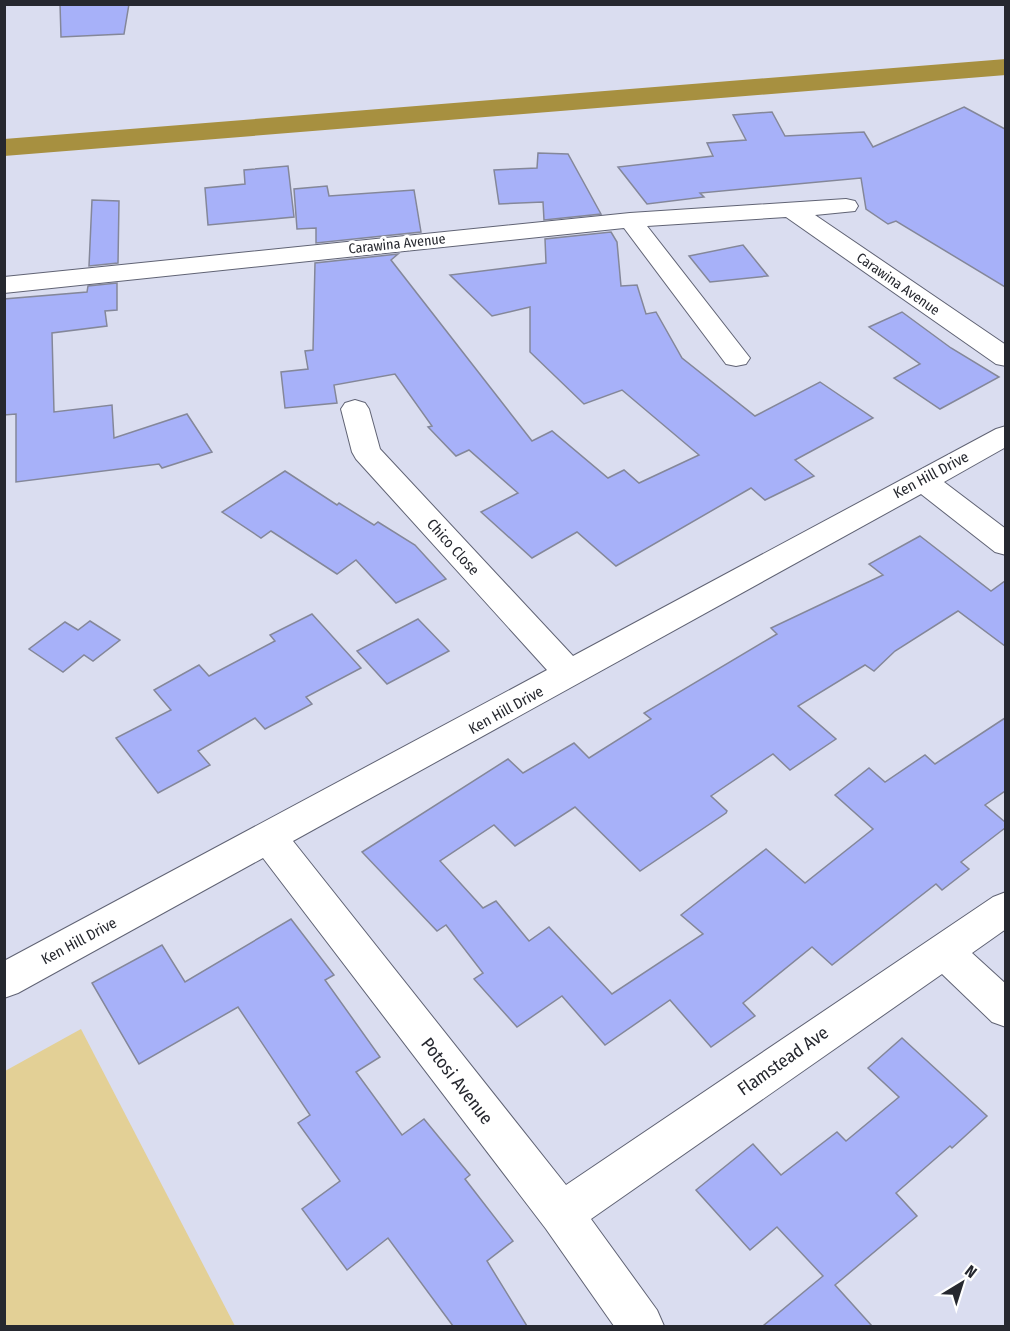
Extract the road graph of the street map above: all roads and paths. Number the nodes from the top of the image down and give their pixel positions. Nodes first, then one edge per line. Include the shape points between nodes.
1 (846, 206) dead end
2 (790, 209) junction
3 (630, 219) junction
4 (4, 285) edge
5 (736, 358) dead end
6 (1005, 358) edge
7 (354, 409) dead end
8 (1005, 435) edge
9 (922, 480) junction
10 (1005, 545) edge
11 (570, 674) junction
12 (270, 838) junction
13 (1005, 908) edge
14 (944, 951) junction
15 (4, 981) edge
16 (1005, 1010) edge
17 (561, 1214) junction
18 (641, 1326) edge

1 - 2 street, Carawina Avenue
2 - 3 street, Carawina Avenue
2 - 6 street, Carawina Avenue
3 - 4 street, Carawina Avenue
3 - 5 street
7 - 11 street, Chico Close via 366,452
8 - 9 street, Ken Hill Drive
9 - 10 street
9 - 11 street, Ken Hill Drive
11 - 12 street, Ken Hill Drive
12 - 15 street, Ken Hill Drive
12 - 17 street, Potosi Avenue
13 - 14 street, Flamstead Ave
14 - 16 street
14 - 17 street, Flamstead Ave
17 - 18 street, Potosi Avenue

